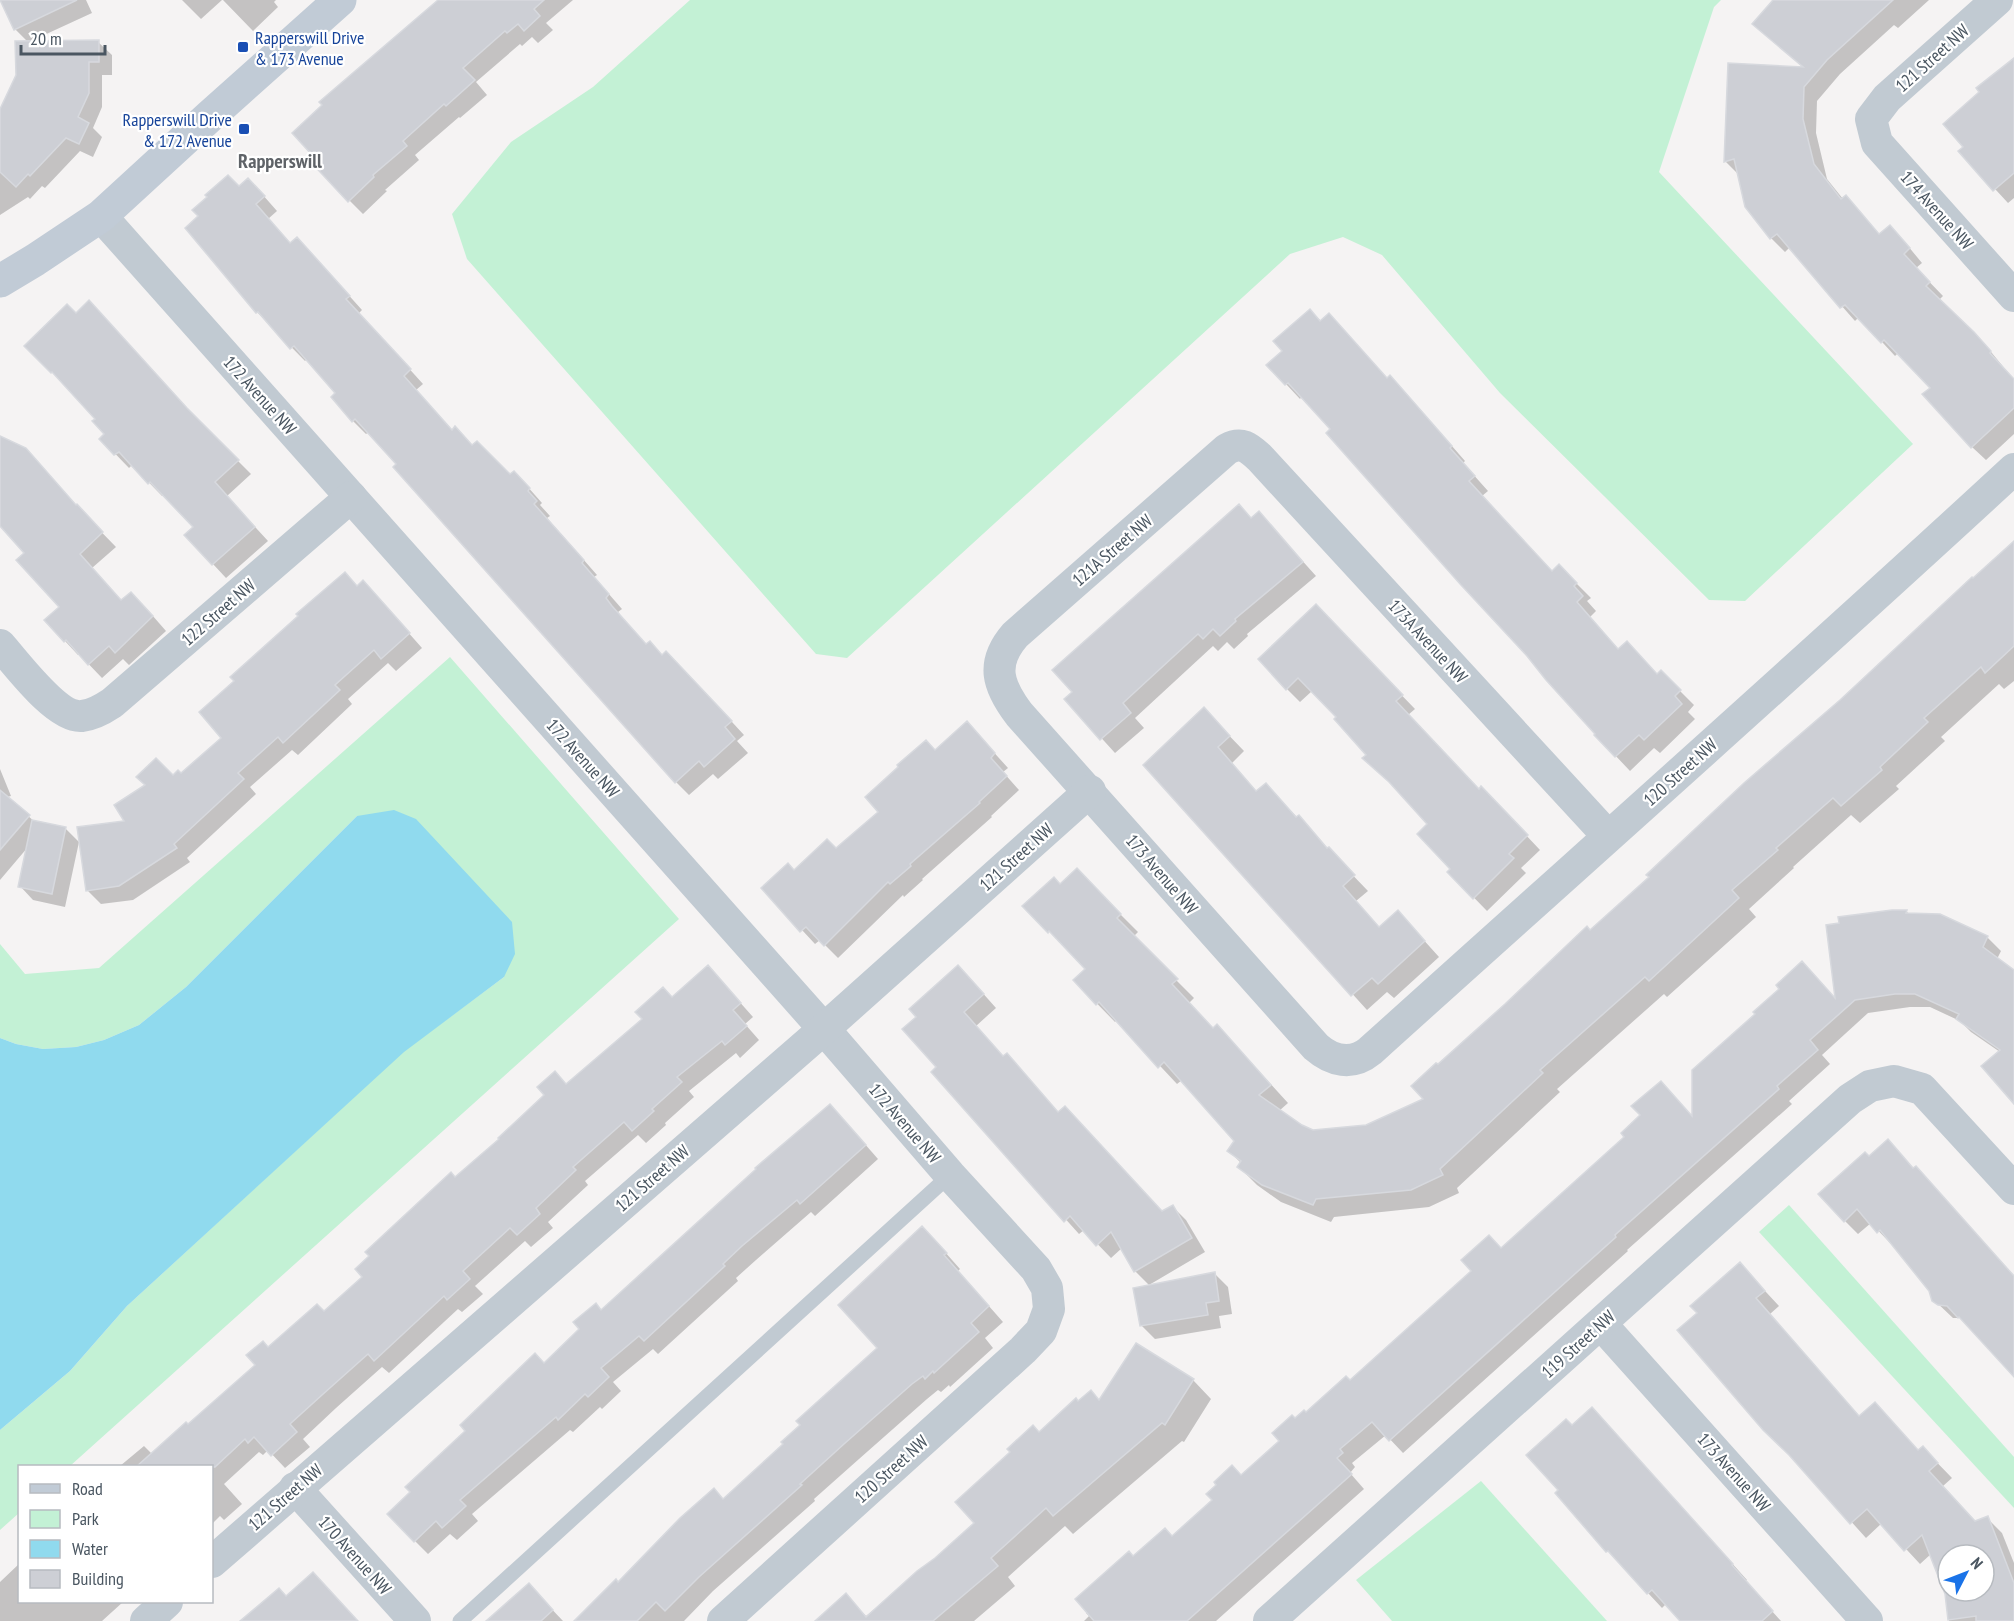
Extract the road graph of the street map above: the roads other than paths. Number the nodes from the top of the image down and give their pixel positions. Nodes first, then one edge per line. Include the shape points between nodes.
1 (340, 0) edge
2 (1997, 0) edge
3 (1871, 118) joint
4 (101, 216) junction
5 (0, 281) edge
6 (2014, 296) edge
7 (1247, 446) joint
8 (2014, 469) edge
9 (351, 497) junction
10 (0, 645) edge
11 (998, 676) joint
12 (1090, 791) junction
13 (1608, 836) junction
14 (824, 1029) junction
15 (1338, 1060) joint
16 (950, 1175) junction
17 (2014, 1189) edge
18 (1049, 1309) joint
19 (1601, 1324) junction
20 (295, 1488) junction
21 (213, 1561) edge
22 (166, 1603) edge
23 (146, 1621) edge
24 (415, 1621) edge
25 (460, 1621) edge
26 (723, 1621) edge
27 (1269, 1621) edge
28 (1868, 1621) edge

1 - 4 street
2 - 3 street, 121 Street NW via 1887,98
3 - 6 street, 174 Avenue NW via 1877,143
4 - 5 street
4 - 9 street, 172 Avenue NW
7 - 11 street, 121A Street NW via 1227,449 1016,635 1006,646
7 - 13 street, 173A Avenue NW
8 - 13 street, 120 Street NW
9 - 10 street, 122 Street NW via 112,703 94,713 80,717 66,712
9 - 14 street, 172 Avenue NW
11 - 12 street, 173 Avenue NW via 1019,714
12 - 14 street, 121 Street NW
12 - 15 street, 173 Avenue NW via 1316,1047
13 - 15 street, 120 Street NW via 1363,1057
14 - 16 street, 172 Avenue NW
14 - 20 street, 121 Street NW
16 - 18 street, 172 Avenue NW via 1036,1269 1047,1288
16 - 25 lane
17 - 19 street, 119 Street NW via 1922,1089 1894,1081 1870,1086 1850,1099
18 - 26 street, 120 Street NW via 1041,1331 1023,1350
19 - 27 street, 119 Street NW
19 - 28 street, 173 Avenue NW
20 - 21 street, 121 Street NW
20 - 24 street, 170 Avenue NW
22 - 23 street

